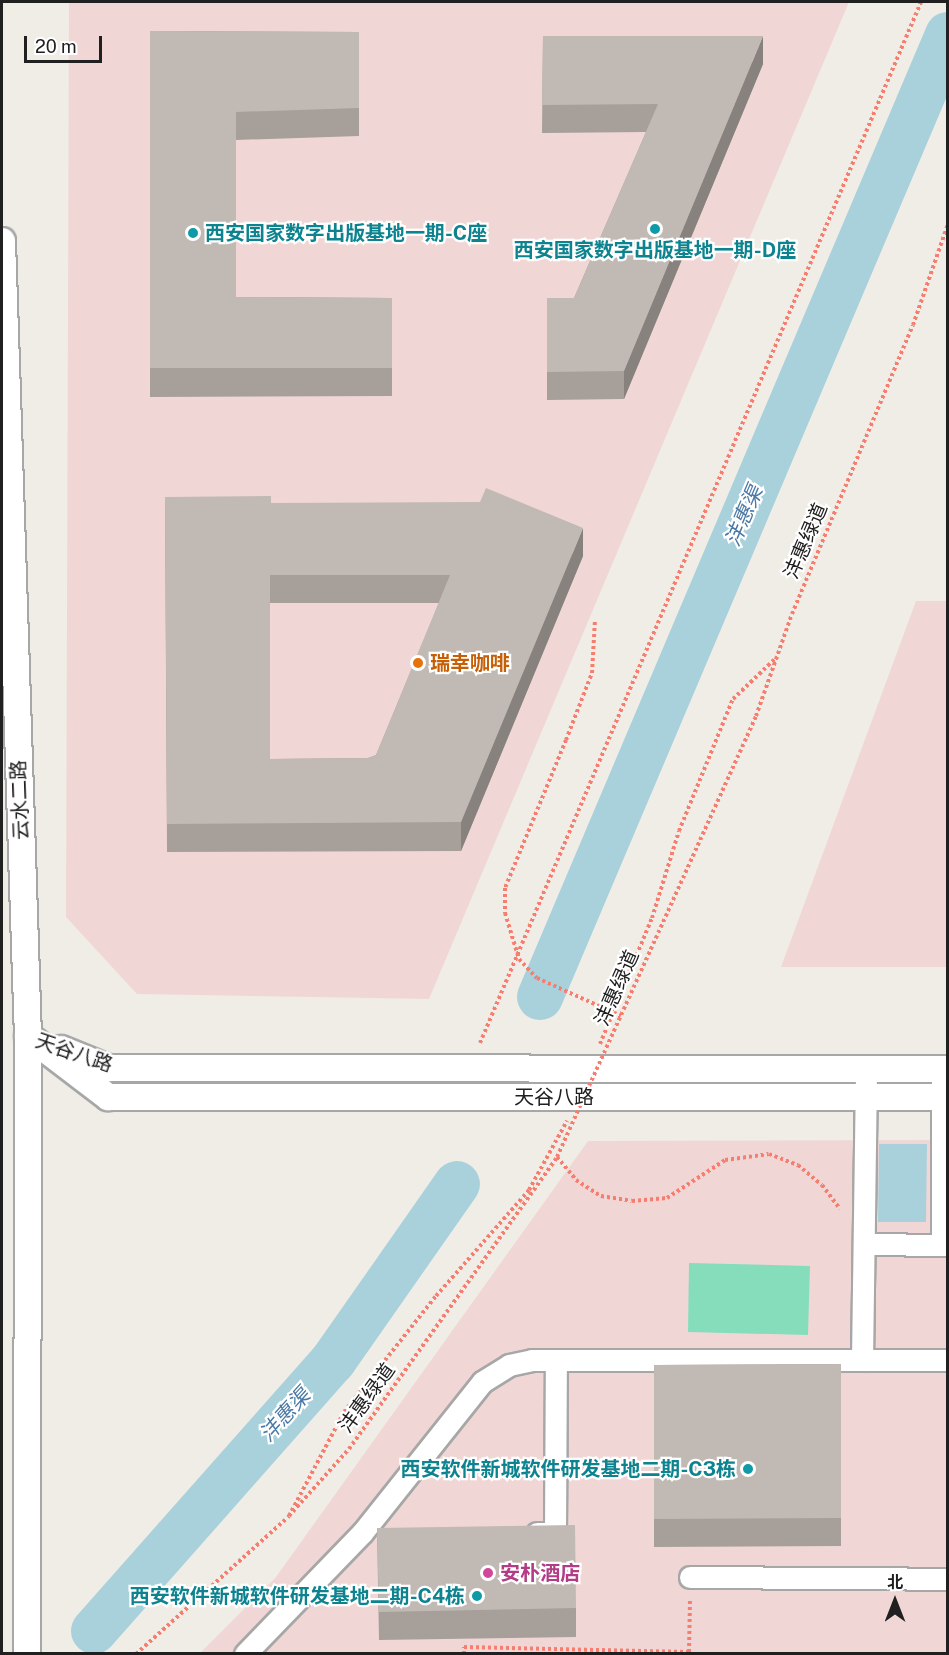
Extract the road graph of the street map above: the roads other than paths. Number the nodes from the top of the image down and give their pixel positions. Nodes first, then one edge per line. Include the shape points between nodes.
1 (2, 241) edge
2 (28, 1036) junction
3 (945, 1069) edge
4 (865, 1070) junction
5 (866, 1097) junction
6 (945, 1097) edge
7 (864, 1244) junction
8 (945, 1245) edge
9 (556, 1360) junction
10 (862, 1360) junction
11 (948, 1360) edge
12 (362, 1533) junction
13 (385, 1533) edge
14 (521, 1533) edge
15 (690, 1576) road end
16 (948, 1579) edge
17 (27, 1653) edge
18 (245, 1653) edge

1 - 2 street, 云水二路
2 - 4 street, 天谷八路 via 108,1068
2 - 5 street, 天谷八路 via 108,1097
2 - 17 street, 云水二路
3 - 4 street, 天谷八路
3 - 6 street
4 - 5 street
5 - 6 street, 天谷八路
5 - 7 street
6 - 8 street
7 - 8 street
7 - 10 street
9 - 10 street
9 - 12 street via 509,1365 482,1382
9 - 14 street via 555,1533
10 - 11 street
12 - 13 street
12 - 18 street
15 - 16 street

